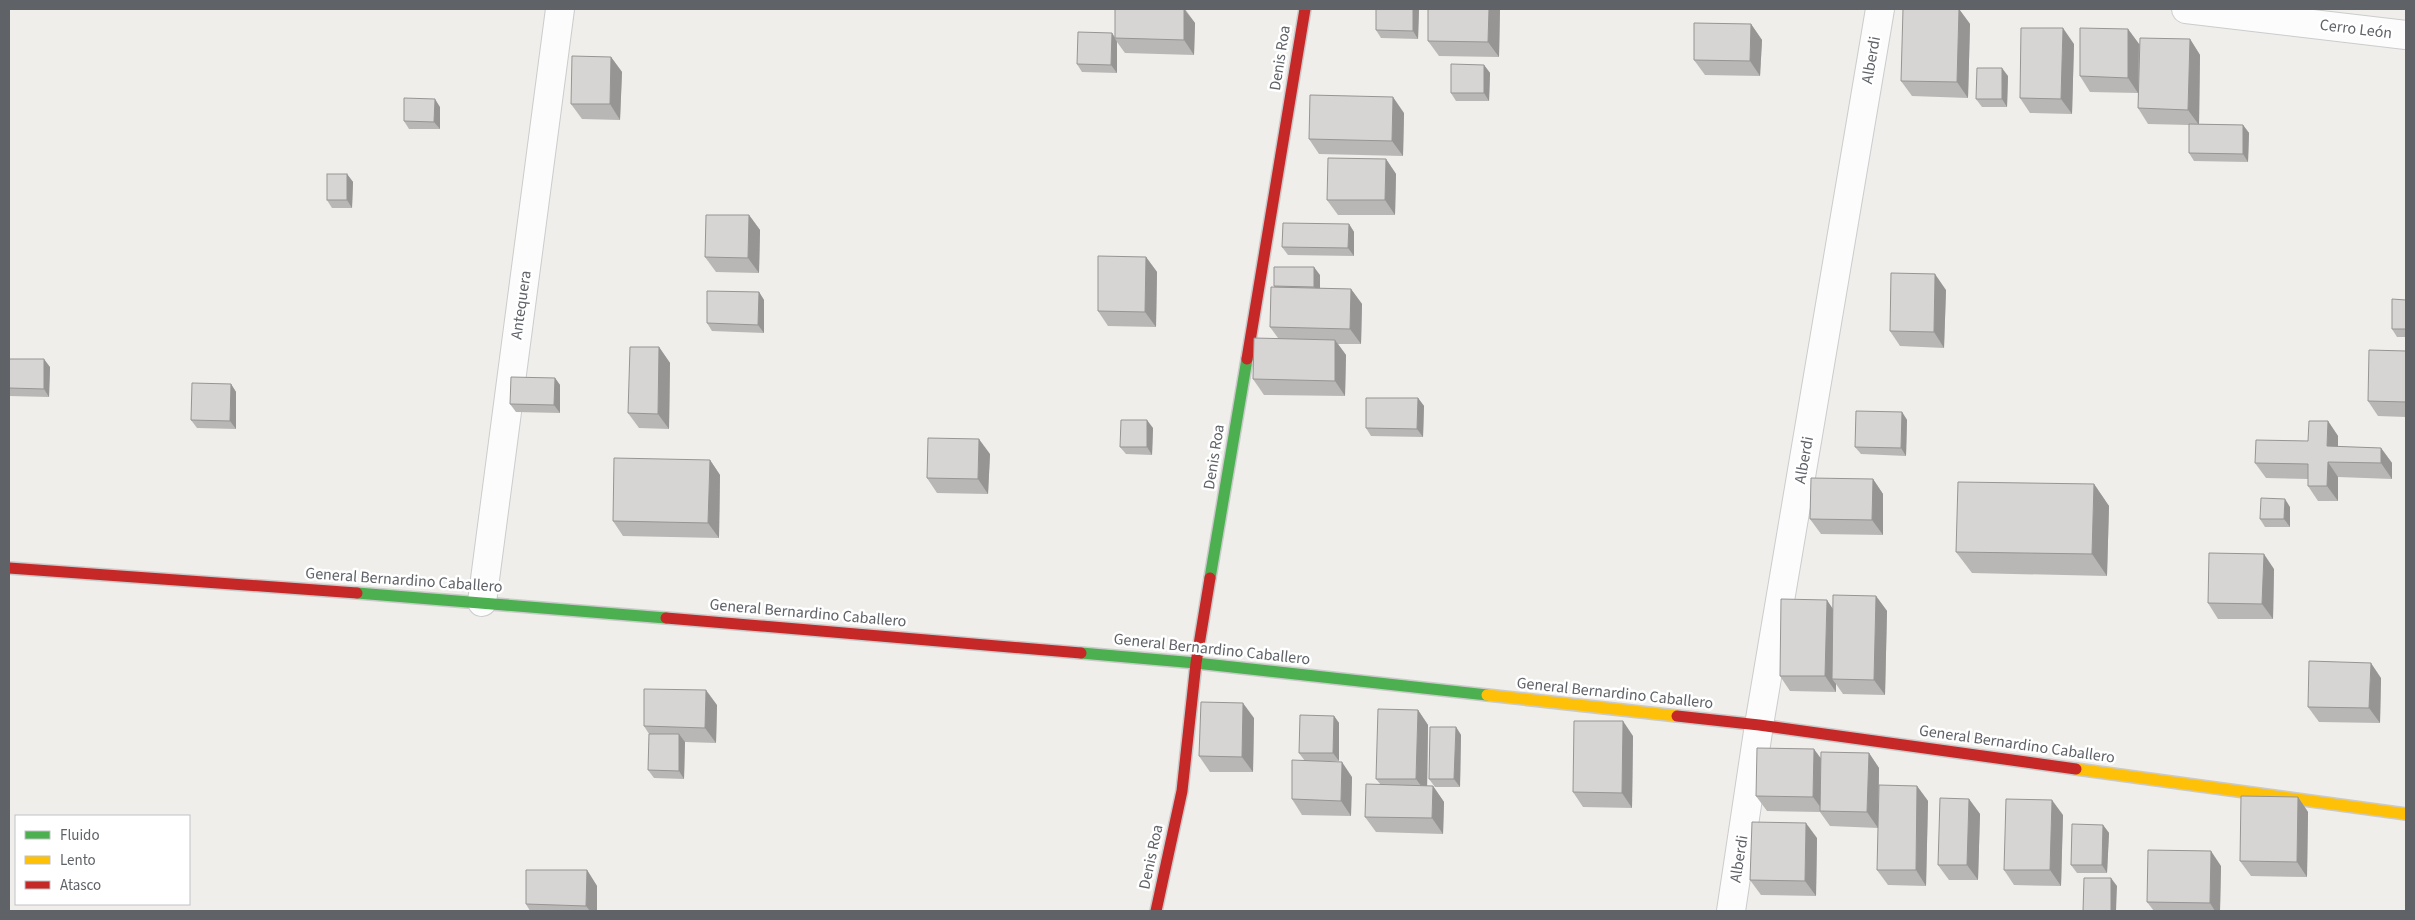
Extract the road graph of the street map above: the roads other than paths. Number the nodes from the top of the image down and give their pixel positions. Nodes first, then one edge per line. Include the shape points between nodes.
1 (560, 9) edge
2 (1305, 9) edge
3 (1880, 9) edge
4 (2186, 9) edge
5 (2406, 35) edge
6 (9, 568) edge
7 (482, 602) junction
8 (1196, 663) junction
9 (1759, 725) junction
10 (2406, 814) edge
11 (1156, 911) edge
12 (1731, 911) edge

1 - 7 street, Antequera
2 - 8 street, Denis Roa
3 - 9 street, Alberdi
4 - 5 street, Cerro León
6 - 7 street, General Bernardino Caballero
7 - 8 street, General Bernardino Caballero
8 - 9 street, General Bernardino Caballero
8 - 11 street, Denis Roa via 1182,791
9 - 10 street, General Bernardino Caballero
9 - 12 street, Alberdi

